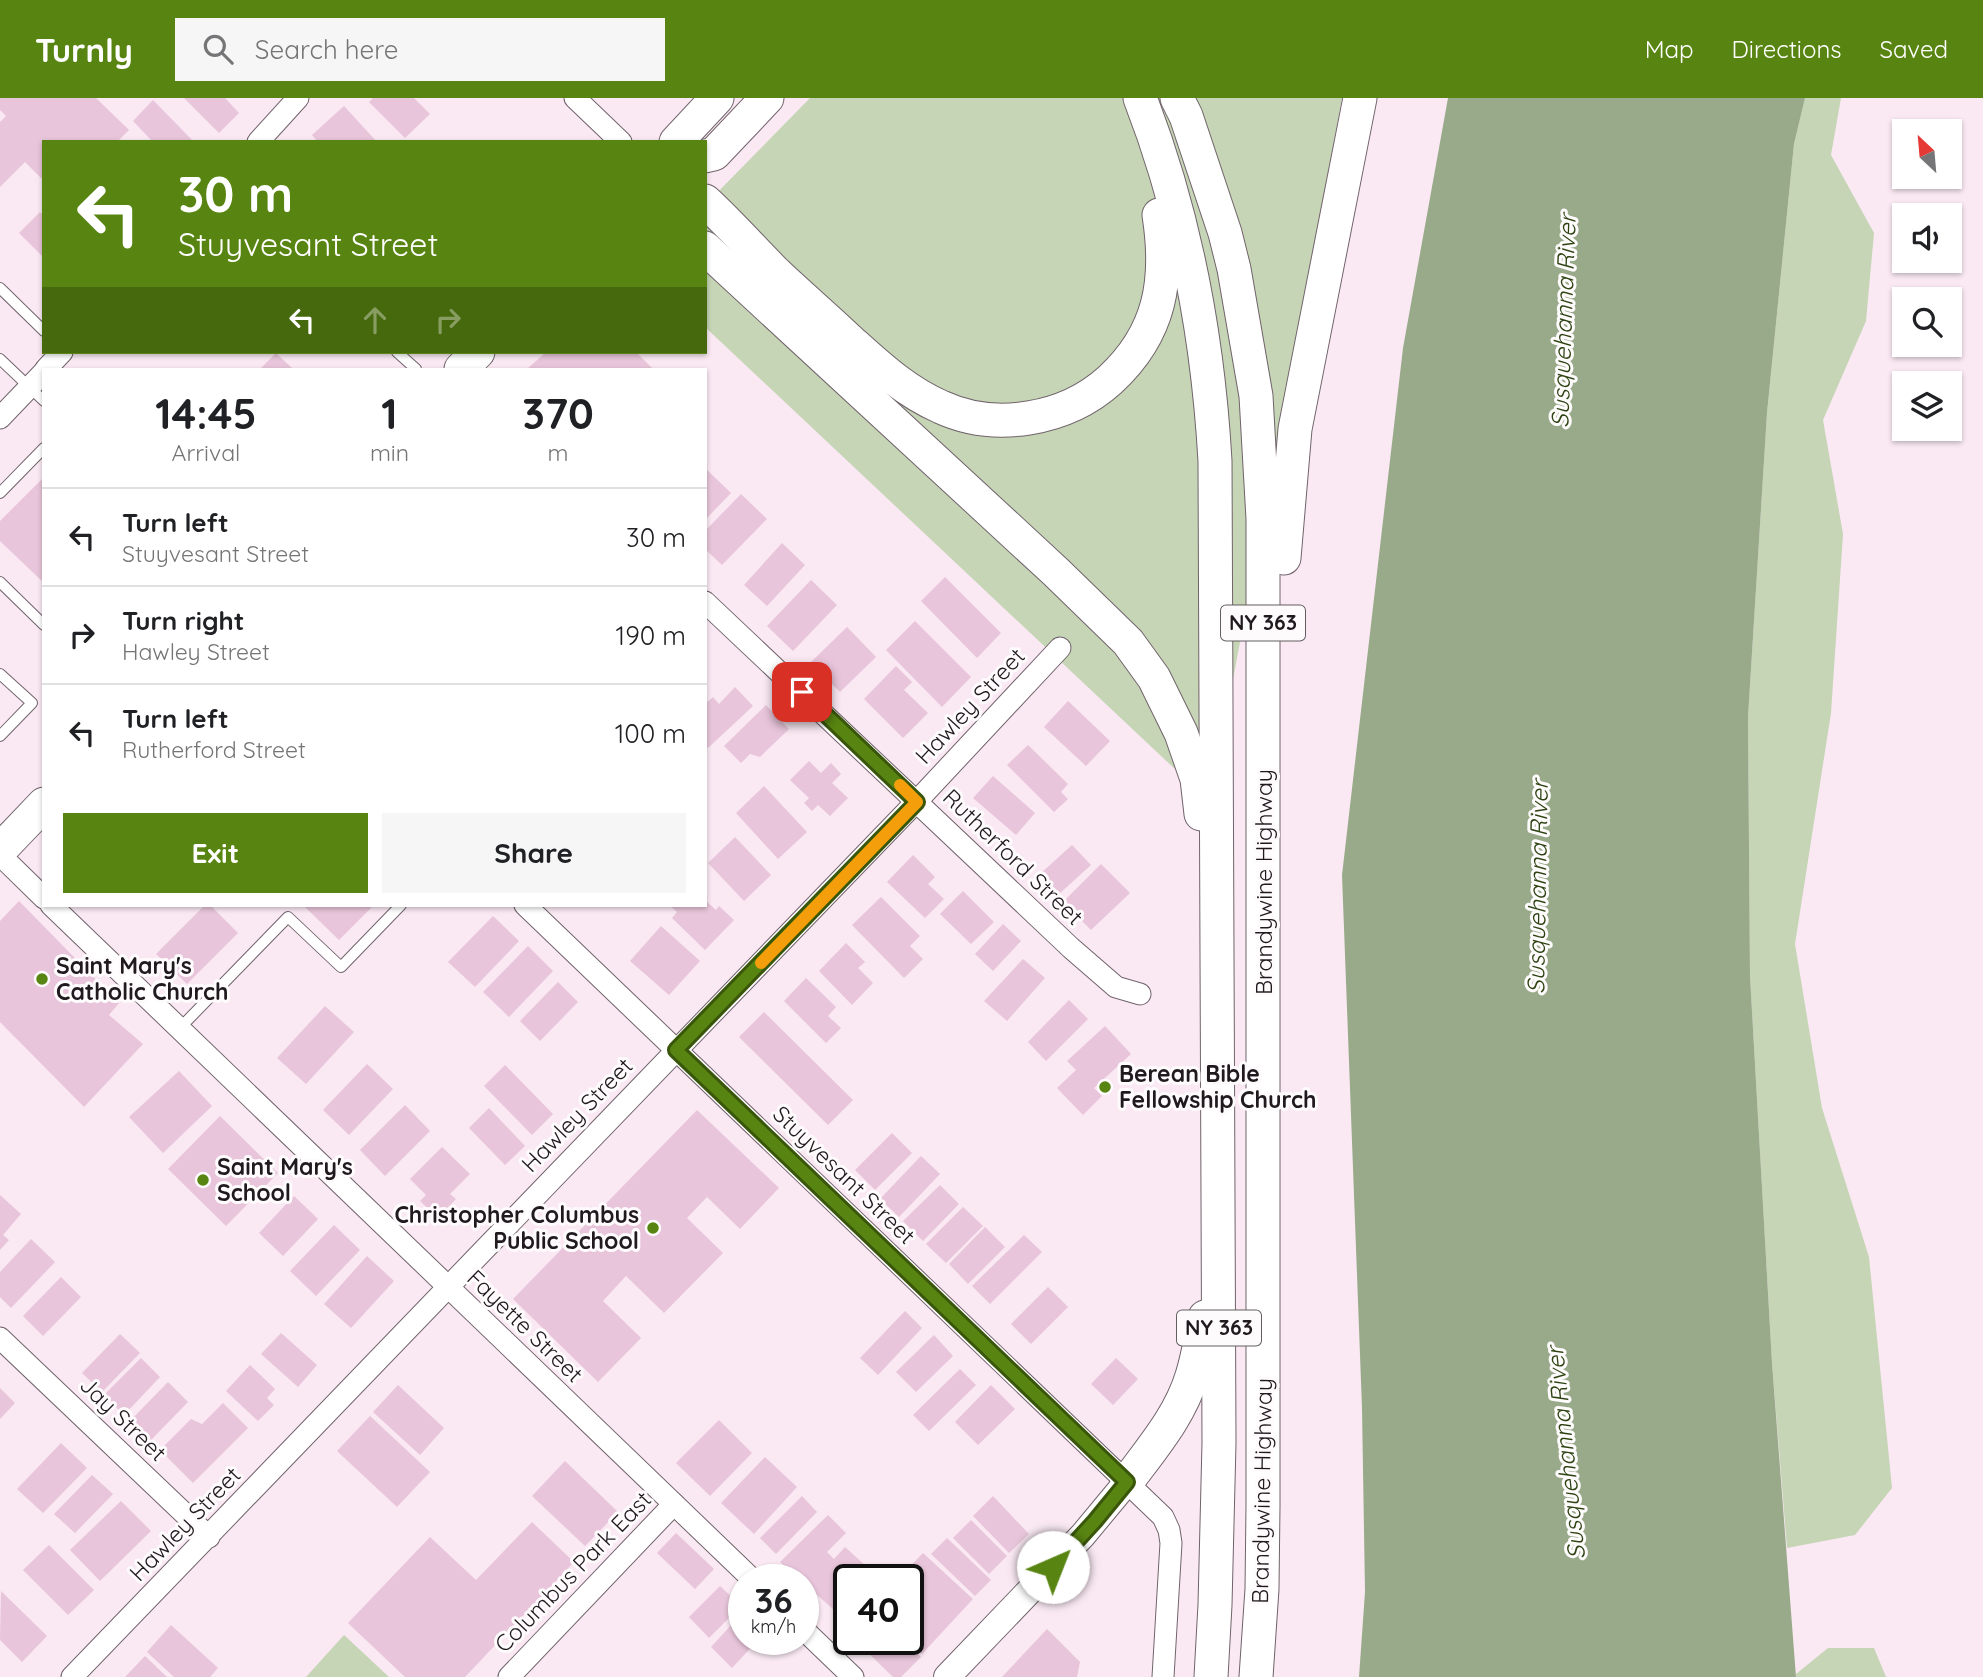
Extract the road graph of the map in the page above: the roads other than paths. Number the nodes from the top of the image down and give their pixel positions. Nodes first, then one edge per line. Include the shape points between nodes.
1 (298, 98) edge
2 (575, 98) edge
3 (717, 98) edge
4 (767, 98) edge
5 (1132, 98) edge
6 (1140, 98) edge
7 (1177, 98) edge
8 (1360, 98) edge
9 (260, 140) edge
10 (619, 140) edge
11 (678, 140) edge
12 (707, 156) edge
13 (707, 203) edge
14 (707, 250) edge
15 (0, 288) edge
16 (42, 329) edge
17 (399, 354) edge
18 (0, 359) edge
19 (415, 368) edge
20 (41, 382) edge
21 (0, 418) edge
22 (42, 450) edge
23 (0, 493) edge
24 (0, 582) edge
25 (707, 604) edge
26 (42, 623) edge
27 (1060, 648) dead end
28 (0, 674) edge
29 (42, 699) edge
30 (32, 704) junction
31 (0, 736) edge
32 (1263, 773) junction
33 (917, 802) junction
34 (42, 806) edge
35 (0, 853) edge
36 (42, 896) edge
37 (53, 907) edge
38 (399, 907) edge
39 (527, 907) edge
40 (1218, 978) junction
41 (1140, 993) dead end
42 (178, 1030) junction
43 (676, 1050) junction
44 (1219, 1197) junction
45 (447, 1287) junction
46 (0, 1338) edge
47 (1127, 1482) junction
48 (674, 1504) junction
49 (209, 1537) junction
50 (736, 1564) edge
51 (819, 1644) edge
52 (72, 1677) edge
53 (509, 1677) edge
54 (853, 1677) edge
55 (947, 1677) edge
56 (1163, 1677) edge
57 (1211, 1677) edge
58 (1256, 1677) edge

1 - 9 street
2 - 10 street
3 - 11 main road
4 - 12 main road via 714,154
5 - 13 main road via 1161,225 1164,262 1159,298 1143,339 1123,367 1096,391 1050,413 989,421 943,409 920,397 890,376 789,285
6 - 40 main road, Brandywine Highway / NY 363 via 1186,248 1210,389 1217,543
7 - 32 main road, Brandywine Highway / NY 363 via 1225,233 1256,396 1263,519
8 - 32 main road via 1295,429 1282,624
14 - 40 main road via 1056,572 1128,642 1154,678 1197,779
15 - 16 lane
17 - 19 lane
18 - 20 lane
20 - 21 street
22 - 23 lane
24 - 26 lane
25 - 33 street, Rutherford Street
27 - 33 street, Hawley Street
28 - 30 lane
29 - 30 lane
30 - 31 lane
32 - 58 main road, Brandywine Highway / NY 363 via 1263,1534
33 - 41 street, Rutherford Street via 1071,948 1116,986
33 - 43 street, Hawley Street
34 - 35 main road
35 - 36 street
37 - 42 street, Fayette Street
38 - 42 lane via 341,967 288,917
39 - 43 street, Stuyvesant Street
40 - 44 main road, Brandywine Highway / NY 363
42 - 45 street, Fayette Street
43 - 45 street, Hawley Street
43 - 47 street, Stuyvesant Street
44 - 47 main road via 1206,1311 1192,1376 1171,1422
44 - 57 main road, Brandywine Highway / NY 363 via 1219,1483
45 - 48 street, Fayette Street
45 - 49 street, Hawley Street
46 - 49 street, Jay Street
47 - 55 street via 1083,1535
47 - 56 street, Stuyvesant Street via 1163,1517 1171,1537
48 - 50 street, Fayette Street
48 - 53 street, Columbus Park East
49 - 52 street, Hawley Street
51 - 54 street

